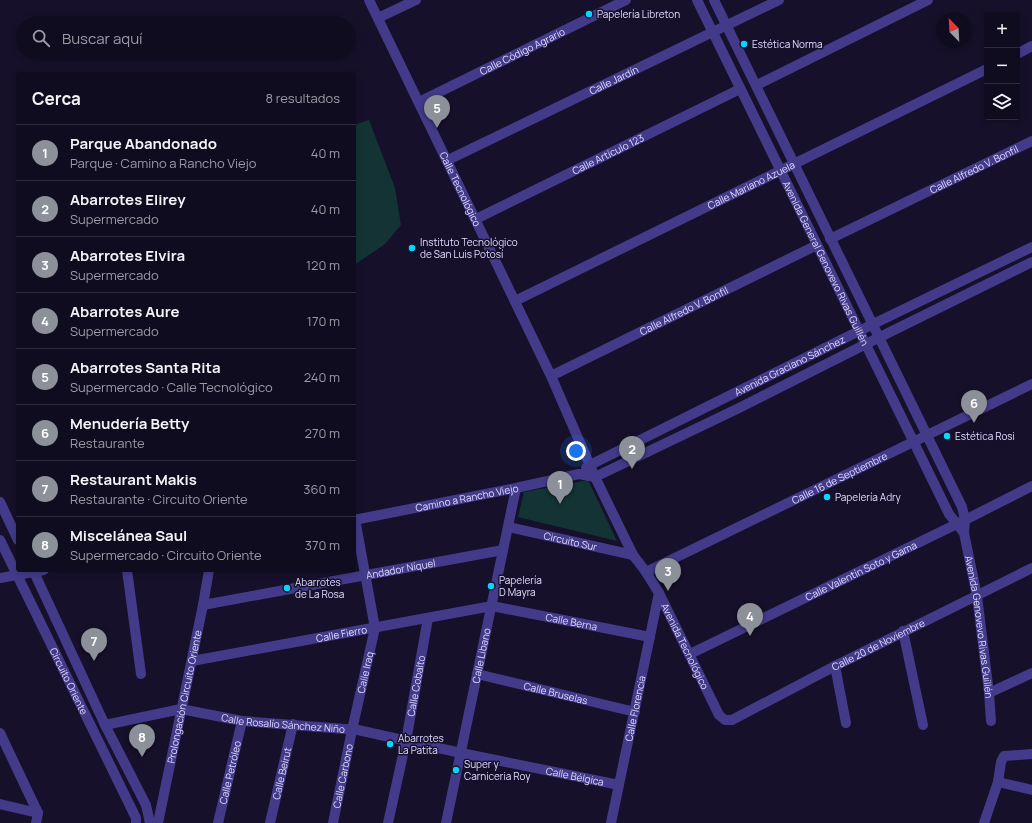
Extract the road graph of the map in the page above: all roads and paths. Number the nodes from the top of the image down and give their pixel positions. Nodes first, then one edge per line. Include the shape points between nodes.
1 (369, 0) edge
2 (416, 0) edge
3 (626, 0) edge
4 (697, 0) edge
5 (714, 0) edge
6 (779, 0) edge
7 (928, 0) edge
8 (378, 18) junction
9 (726, 26) junction
10 (713, 32) junction
11 (1032, 46) edge
12 (1020, 52) edge
13 (984, 70) edge
14 (756, 85) junction
15 (740, 89) junction
16 (419, 102) junction
17 (1032, 141) edge
18 (448, 160) junction
19 (794, 164) junction
20 (780, 170) junction
21 (476, 219) junction
22 (830, 239) junction
23 (817, 245) junction
24 (1032, 247) edge
25 (1032, 262) edge
26 (515, 301) junction
27 (872, 325) junction
28 (859, 331) junction
29 (878, 338) junction
30 (865, 344) junction
31 (551, 376) junction
32 (1032, 384) edge
33 (730, 395) junction
34 (737, 409) junction
35 (927, 435) junction
36 (913, 442) junction
37 (590, 465) junction
38 (578, 474) junction
39 (595, 477) junction
40 (1032, 486) edge
41 (516, 488) junction
42 (0, 502) edge
43 (356, 520) edge
44 (960, 522) junction
45 (356, 525) edge
46 (508, 527) junction
47 (16, 536) edge
48 (0, 540) edge
49 (503, 550) junction
50 (633, 555) junction
51 (1032, 568) edge
52 (29, 572) edge
53 (33, 572) edge
54 (127, 572) edge
55 (209, 572) edge
56 (646, 572) junction
57 (17, 575) junction
58 (366, 575) junction
59 (0, 578) edge
60 (659, 593) junction
61 (977, 596) junction
62 (203, 605) junction
63 (492, 606) junction
64 (428, 618) junction
65 (375, 628) junction
66 (903, 631) junction
67 (650, 636) junction
68 (690, 654) junction
69 (192, 661) junction
70 (834, 666) junction
71 (1032, 672) edge
72 (141, 674) dead end
73 (477, 674) junction
74 (990, 694) junction
75 (181, 710) junction
76 (634, 712) junction
77 (725, 720) joint
78 (242, 721) junction
79 (991, 721) dead end
80 (846, 723) dead end
81 (293, 724) junction
82 (105, 725) junction
83 (923, 725) dead end
84 (352, 730) junction
85 (0, 733) edge
86 (406, 741) junction
87 (461, 753) junction
88 (1032, 754) edge
89 (132, 778) junction
90 (998, 782) junction
91 (120, 785) junction
92 (619, 785) junction
93 (1032, 790) edge
94 (0, 804) edge
95 (37, 818) edge
96 (136, 823) edge
97 (150, 823) edge
98 (158, 823) edge
99 (218, 823) edge
100 (270, 823) edge
101 (334, 823) edge
102 (388, 823) edge
103 (446, 823) edge
104 (611, 823) edge
105 (984, 823) edge

1 - 8 street, Calle Tecnológico
2 - 8 street
3 - 16 street, Calle Código Agrario
4 - 10 street, Avenida General Genovevo Rivas Guillén
5 - 9 street, Avenida General Genovevo Rivas Guillén
6 - 9 street, Calle Jardín
7 - 14 street
8 - 16 street, Calle Tecnológico
9 - 10 street, Calle Jardín
9 - 14 street, Avenida General Genovevo Rivas Guillén
10 - 15 street, Avenida General Genovevo Rivas Guillén
10 - 18 street, Calle Jardín
11 - 12 street
13 - 19 street, Calle Mariano Azuela
14 - 19 street, Avenida General Genovevo Rivas Guillén
15 - 20 street, Avenida General Genovevo Rivas Guillén
15 - 21 street, Calle Artículo 123
16 - 18 street, Calle Tecnológico
17 - 22 street, Calle Alfredo V. Bonfil
18 - 21 street, Calle Tecnológico
19 - 20 street, Calle Mariano Azuela
19 - 22 street, Avenida General Genovevo Rivas Guillén
20 - 23 street, Avenida General Genovevo Rivas Guillén
20 - 26 street, Calle Mariano Azuela
21 - 26 street, Calle Tecnológico
22 - 27 street, Avenida General Genovevo Rivas Guillén
23 - 28 street, Avenida General Genovevo Rivas Guillén
23 - 31 street, Calle Alfredo V. Bonfil
24 - 27 street, Avenida Graciano Sánchez
25 - 29 street, Avenida Graciano Sánchez
26 - 31 street, Calle Tecnológico
27 - 28 street, Avenida Graciano Sánchez
27 - 29 street, Avenida General Genovevo Rivas Guillén
28 - 30 street, Avenida General Genovevo Rivas Guillén
28 - 33 street, Avenida Graciano Sánchez
29 - 30 street, Avenida Graciano Sánchez
29 - 35 street, Avenida General Genovevo Rivas Guillén
30 - 34 street, Avenida Graciano Sánchez
30 - 36 street, Avenida General Genovevo Rivas Guillén
31 - 37 street, Calle Tecnológico
32 - 35 street, Calle 16 de Septiembre
33 - 34 street
33 - 37 street, Avenida Graciano Sánchez
34 - 39 street, Avenida Graciano Sánchez
35 - 36 street, Calle 16 de Septiembre
35 - 44 street, Avenida General Genovevo Rivas Guillén via 962,507
36 - 44 street, Avenida General Genovevo Rivas Guillén via 949,514
36 - 56 street, Calle 16 de Septiembre
37 - 38 street, Camino a Rancho Viejo
37 - 39 street, Avenida Tecnológico
38 - 39 street, Camino a Rancho Viejo
38 - 41 street, Camino a Rancho Viejo
39 - 50 street, Avenida Tecnológico
40 - 44 street, Calle Valentín Soto y Gama
41 - 43 street, Camino a Rancho Viejo
41 - 46 street, Calle Libano
42 - 47 street
44 - 61 street, Avenida Genovevo Rivas Guillén
44 - 68 street, Calle Valentín Soto y Gama
45 - 58 street, Calle Iraq
46 - 49 street, Calle Libano
46 - 50 street, Circuito Sur
48 - 57 street, Circuito Oriente
49 - 58 street, Andador Níquel
49 - 63 street, Calle Libano
50 - 56 street, Avenida Tecnológico
51 - 61 street, Calle 20 de Noviembre
52 - 57 street
53 - 82 street, Circuito Oriente
54 - 72 street
55 - 62 street, Prolongación Circuito Oriente
56 - 60 street, Avenida Tecnológico
57 - 59 street
57 - 91 street, Circuito Oriente
58 - 62 street, Andador Níquel
58 - 65 street, Calle Iraq
60 - 67 street, Calle Florencia
60 - 68 street, Avenida Tecnológico
61 - 66 street, Calle 20 de Noviembre
61 - 74 street, Avenida Genovevo Rivas Guillén
62 - 69 street, Prolongación Circuito Oriente
63 - 64 street, Calle Fierro
63 - 67 street, Calle Berna
63 - 73 street, Calle Libano
64 - 65 street, Calle Fierro
64 - 86 street, Calle Cobalto
65 - 69 street, Calle Fierro
65 - 84 street, Calle Iraq
66 - 70 street, Calle 20 de Noviembre
66 - 83 street
67 - 76 street, Calle Florencia
68 - 77 street, Avenida Tecnológico via 719,715
69 - 75 street, Prolongación Circuito Oriente
70 - 77 street, Calle 20 de Noviembre via 732,720
70 - 80 street
71 - 74 street
73 - 76 street, Calle Bruselas
73 - 87 street, Calle Libano
74 - 79 street, Avenida Genovevo Rivas Guillén
75 - 78 street, Calle Rosalío Sánchez Niño
75 - 82 street, Calle Rosalío Sánchez Niño
75 - 98 street, Prolongación Circuito Oriente
76 - 92 street, Calle Florencia
78 - 81 street, Calle Rosalío Sánchez Niño
78 - 99 street, Calle Petróleo
81 - 84 street, Calle Rosalío Sánchez Niño
81 - 100 street, Calle Beirut
82 - 89 street, Circuito Oriente
84 - 86 street, Calle Rosalío Sánchez Niño
84 - 101 street, Calle Carbono
85 - 95 street
86 - 87 street, Calle Rosalío Sánchez Niño
86 - 102 street, Calle Cobalto
87 - 92 street, Calle Bélgica
87 - 103 street, Calle Libano
88 - 90 street via 1004,756
89 - 91 street
89 - 97 street, Circuito Oriente via 146,805
90 - 93 street
90 - 105 street
91 - 96 street, Circuito Oriente
92 - 104 street, Calle Florencia
94 - 95 street

